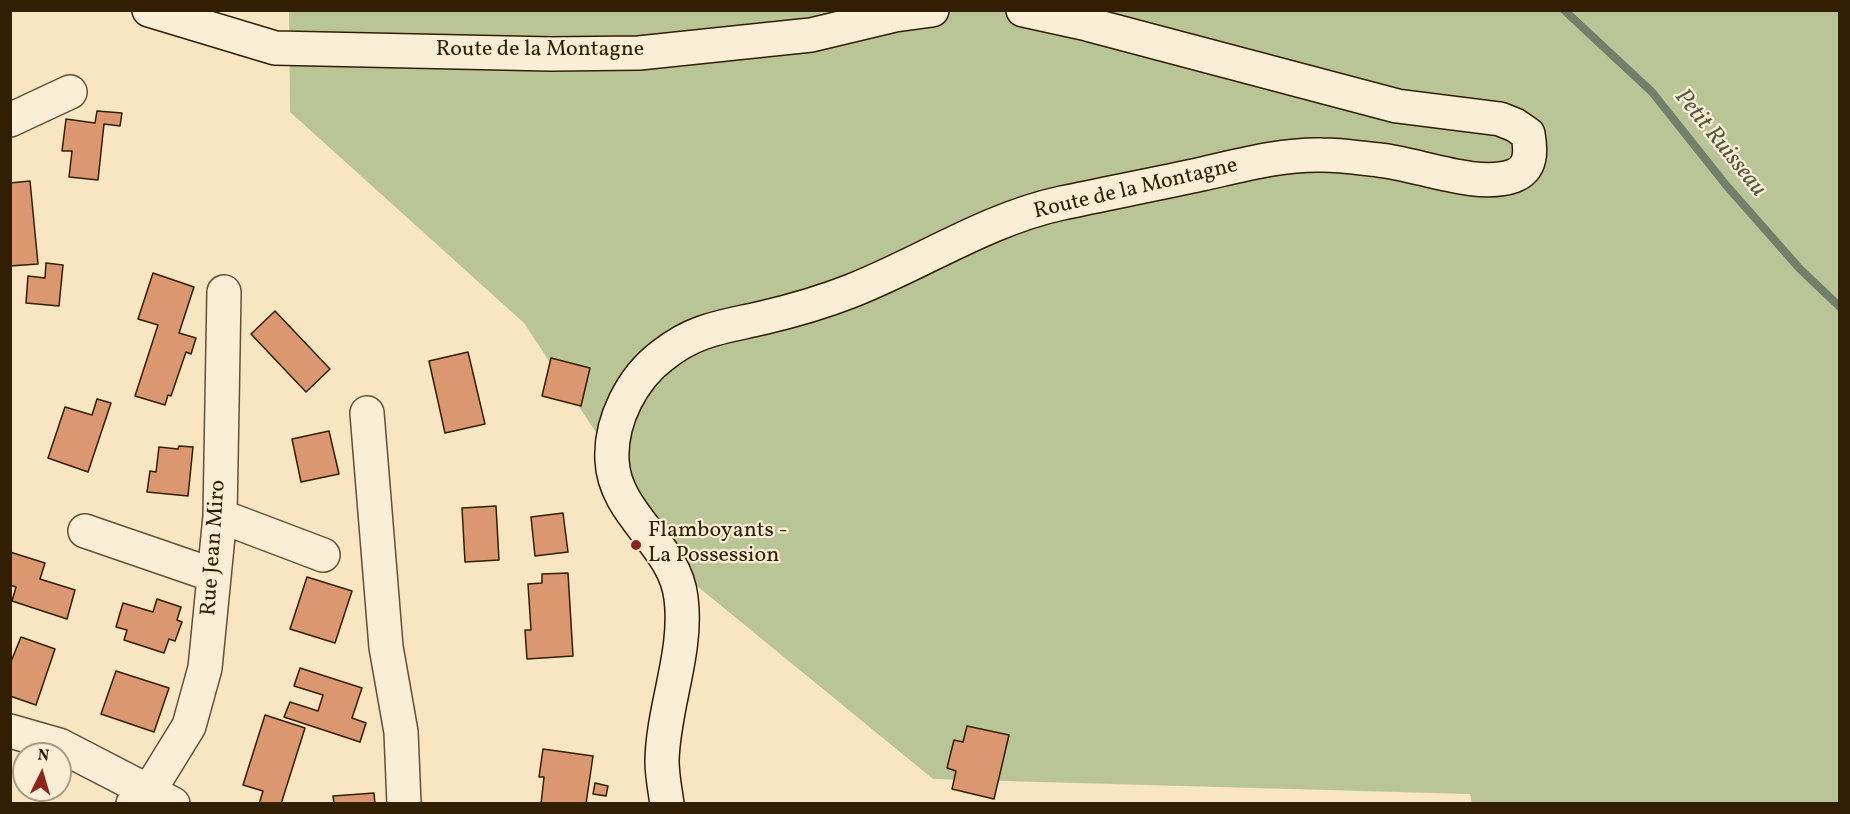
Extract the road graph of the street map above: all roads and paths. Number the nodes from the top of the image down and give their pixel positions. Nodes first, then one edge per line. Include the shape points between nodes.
1 (149, 10) edge
2 (932, 10) edge
3 (1023, 10) edge
4 (70, 92) dead end
5 (10, 120) edge
6 (224, 292) dead end
7 (367, 413) dead end
8 (220, 516) junction
9 (85, 531) dead end
10 (323, 555) dead end
11 (213, 575) junction
12 (10, 731) edge
13 (151, 799) edge
14 (404, 804) edge
15 (667, 804) edge

1 - 2 main road, Route de la Montagne via 275,48 551,54 639,52 812,35
3 - 15 main road, Route de la Montagne via 1397,106 1500,119 1528,134 1529,162 1511,177 1485,180 1374,159 1321,155 1269,159 1056,205 977,232 850,291 698,332 661,356 636,381 623,406 611,457 621,498 670,566 682,600 680,644 662,762
4 - 5 main road
6 - 8 main road, Rue Jean Miro
7 - 14 main road via 386,648 401,732
8 - 10 main road
8 - 11 main road, Rue Jean Miro
9 - 11 main road
11 - 13 main road, Rue Jean Miro via 205,668 189,726
12 - 13 main road via 59,745

